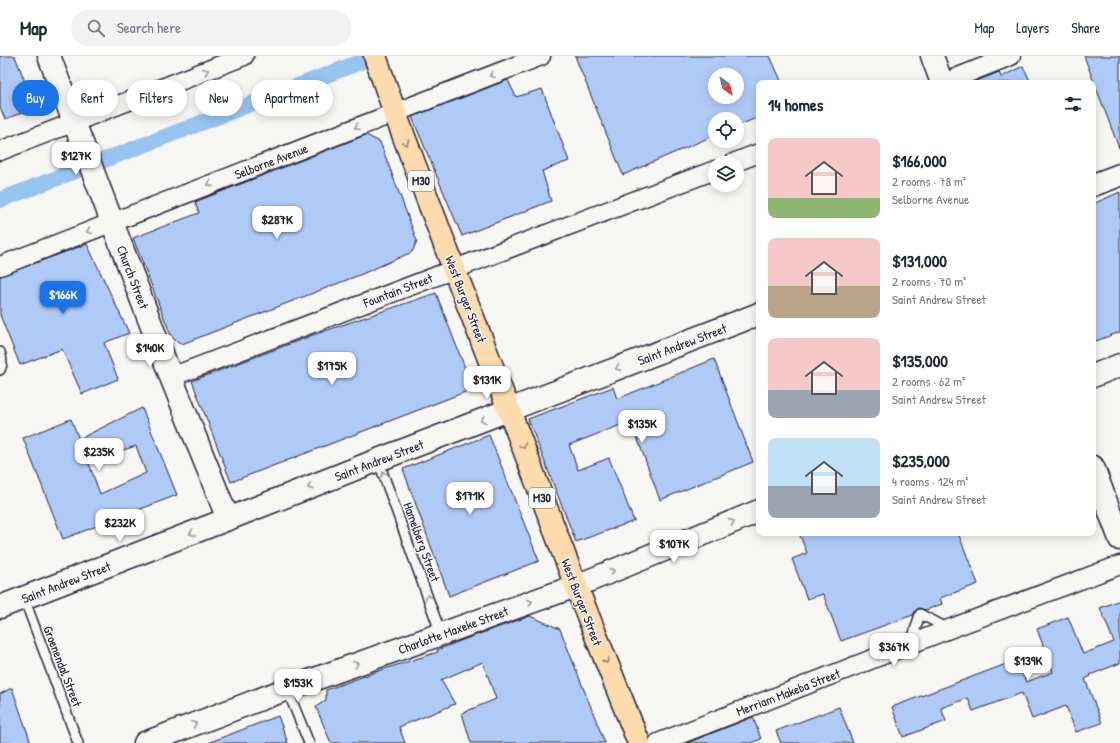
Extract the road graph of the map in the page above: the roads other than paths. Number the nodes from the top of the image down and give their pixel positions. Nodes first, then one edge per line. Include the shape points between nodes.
1 (49, 56) edge
2 (244, 56) edge
3 (375, 56) edge
4 (541, 56) edge
5 (932, 56) edge
6 (1011, 56) edge
7 (942, 80) edge
8 (951, 80) edge
9 (392, 103) junction
10 (77, 129) junction
11 (0, 151) edge
12 (756, 154) edge
13 (744, 159) edge
14 (708, 173) edge
15 (1120, 175) edge
16 (1096, 185) edge
17 (108, 213) junction
18 (0, 266) edge
19 (454, 269) junction
20 (756, 315) edge
21 (0, 352) edge
22 (1120, 365) edge
23 (0, 370) edge
24 (1096, 375) edge
25 (172, 377) junction
26 (509, 410) junction
27 (378, 460) junction
28 (1096, 475) edge
29 (756, 512) edge
30 (228, 519) junction
31 (1120, 539) edge
32 (1120, 565) edge
33 (576, 586) junction
34 (24, 598) junction
35 (0, 607) edge
36 (949, 628) junction
37 (441, 634) junction
38 (911, 644) junction
39 (287, 689) junction
40 (78, 743) edge
41 (145, 743) edge
42 (309, 743) edge
43 (639, 743) edge
44 (658, 743) edge

1 - 10 street, Church Street
10 -> 2 street
3 - 9 main road, West Burger Street / M30
4 -> 9 street, Selborne Avenue
5 - 7 street
6 - 8 street
9 -> 17 street, Selborne Avenue
9 -> 19 main road, West Burger Street / M30
10 - 11 street
10 - 17 street, Church Street
12 - 13 street
14 - 19 street, Fountain Street
15 - 16 street
17 -> 18 street, Selborne Avenue
17 - 25 street, Church Street
19 - 25 street, Fountain Street
19 - 26 main road, West Burger Street / M30
20 -> 26 street, Saint Andrew Street
21 - 23 lane
22 - 24 street
25 - 30 street, Church Street
26 -> 27 street, Saint Andrew Street
26 -> 33 main road, West Burger Street / M30
27 -> 30 street, Saint Andrew Street
37 -> 27 lane, Hamelberg Street
28 - 31 street
33 -> 29 street, Charlotte Maxeke Street
30 -> 34 street, Saint Andrew Street
32 - 36 street, Merriam Makeba Street
37 -> 33 street, Charlotte Maxeke Street
33 -> 43 main road, West Burger Street / M30
34 - 35 street, Saint Andrew Street
34 - 40 lane, Groenendal Street
36 - 38 street, Merriam Makeba Street
36 - 38 lane via 920,614
39 -> 37 street, Charlotte Maxeke Street
38 - 44 street, Merriam Makeba Street
41 -> 39 street, Charlotte Maxeke Street
39 - 42 lane

